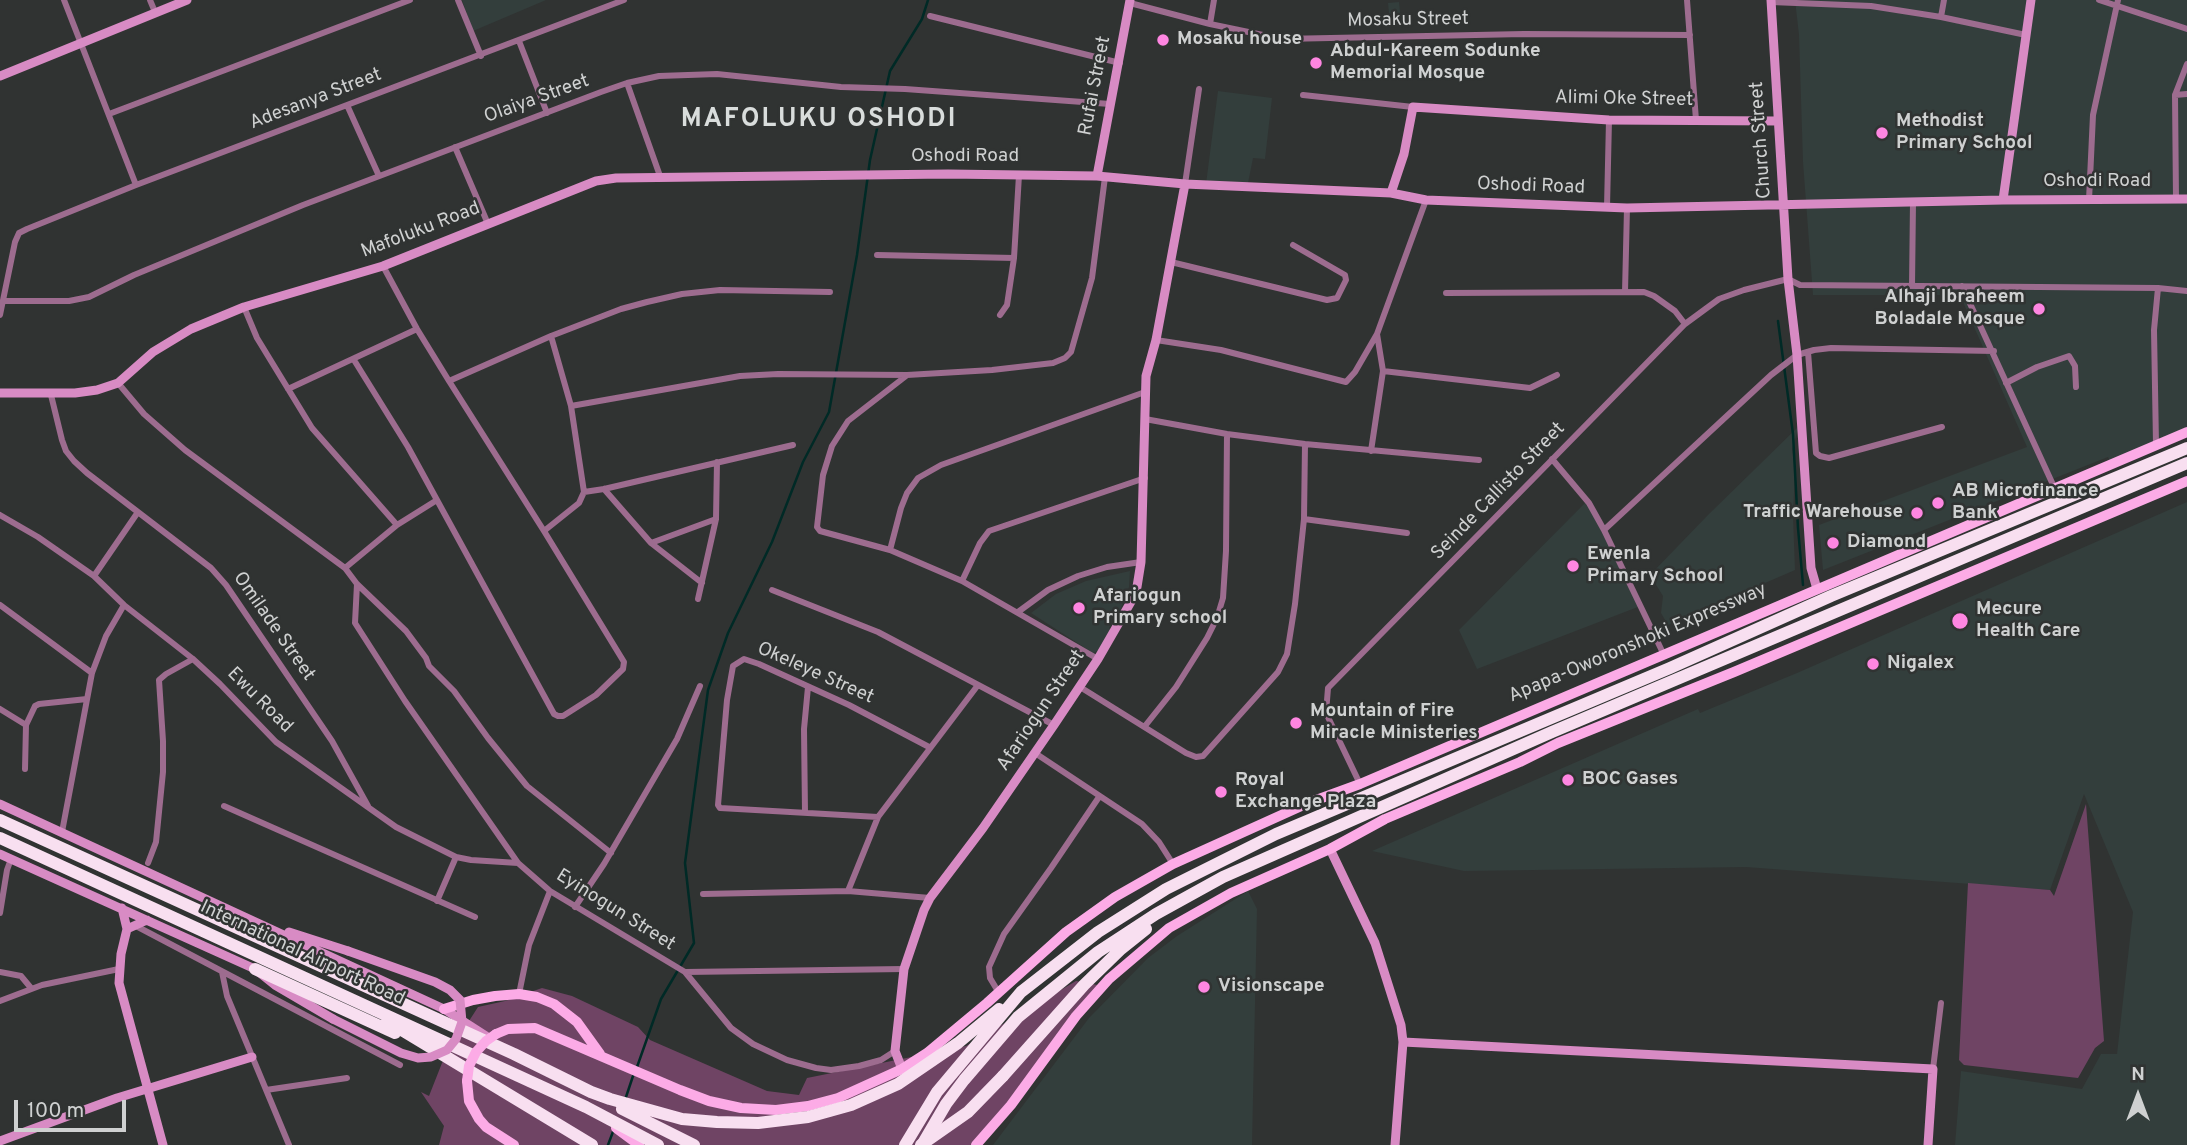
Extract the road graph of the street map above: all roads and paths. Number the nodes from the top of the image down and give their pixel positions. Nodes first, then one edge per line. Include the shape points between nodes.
1 (64, 0) edge
2 (150, 0) edge
3 (187, 0) edge
4 (410, 0) edge
5 (458, 0) edge
6 (624, 0) edge
7 (1214, 0) edge
8 (1687, 0) edge
9 (1944, 0) edge
10 (2031, 0) edge
11 (2099, 0) edge
12 (1130, 1) edge
13 (1771, 1) edge
14 (2118, 2) edge
15 (1871, 3) edge
16 (155, 12) junction
17 (930, 16) dead end
18 (1941, 17) junction
19 (1210, 24) junction
20 (2187, 29) edge
21 (1690, 35) junction
22 (2026, 35) junction
23 (519, 41) junction
24 (80, 43) junction
25 (481, 56) junction
26 (1120, 63) junction
27 (2187, 64) edge
28 (0, 76) edge
29 (628, 83) junction
30 (1199, 89) dead end
31 (1303, 94) dead end
32 (2187, 94) edge
33 (2175, 95) junction
34 (1110, 104) junction
35 (347, 105) junction
36 (1413, 107) junction
37 (547, 113) junction
38 (109, 114) junction
39 (1609, 120) junction
40 (1696, 120) junction
41 (1778, 121) junction
42 (455, 147) junction
43 (875, 174) joint
44 (1019, 175) junction
45 (379, 176) junction
46 (660, 176) junction
47 (1101, 177) junction
48 (1185, 184) junction
49 (136, 185) junction
50 (1391, 193) junction
51 (2176, 199) junction
52 (2187, 199) edge
53 (1426, 200) junction
54 (2003, 200) junction
55 (2090, 200) junction
56 (1913, 202) junction
57 (1784, 204) junction
58 (1607, 207) junction
59 (1627, 208) junction
60 (488, 224) junction
61 (1293, 246) dead end
62 (877, 255) dead end
63 (1014, 258) junction
64 (1171, 262) junction
65 (383, 266) junction
66 (1788, 279) junction
67 (1912, 286) junction
68 (1962, 286) junction
69 (2158, 288) junction
70 (2187, 291) edge
71 (830, 292) dead end
72 (1625, 292) junction
73 (1446, 293) dead end
74 (3, 301) junction
75 (244, 307) junction
76 (1000, 314) dead end
77 (0, 315) edge
78 (1685, 324) junction
79 (417, 330) junction
80 (1377, 334) junction
81 (551, 336) junction
82 (1156, 340) junction
83 (1994, 351) junction
84 (1808, 352) junction
85 (1797, 355) junction
86 (354, 360) junction
87 (1383, 370) junction
88 (907, 375) junction
89 (1557, 375) dead end
90 (449, 382) junction
91 (118, 383) junction
92 (2006, 383) junction
93 (2076, 387) dead end
94 (288, 389) junction
95 (1145, 392) junction
96 (0, 393) edge
97 (51, 395) junction
98 (570, 406) junction
99 (1145, 419) junction
100 (1942, 427) dead end
101 (2187, 432) edge
102 (1227, 434) junction
103 (1305, 444) junction
104 (2156, 444) junction
105 (793, 445) dead end
106 (2187, 448) edge
107 (1371, 451) junction
108 (1552, 459) junction
109 (1479, 460) dead end
110 (717, 462) junction
111 (2187, 463) edge
112 (1145, 478) junction
113 (2187, 481) edge
114 (604, 489) junction
115 (584, 492) junction
116 (2057, 494) junction
117 (437, 500) junction
118 (138, 512) junction
119 (0, 515) edge
120 (716, 519) junction
121 (1304, 519) junction
122 (397, 525) junction
123 (1604, 530) junction
124 (544, 531) junction
125 (1406, 534) dead end
126 (650, 543) junction
127 (890, 550) junction
128 (1141, 562) junction
129 (345, 568) junction
130 (94, 576) junction
131 (962, 581) junction
132 (702, 583) junction
133 (357, 584) junction
134 (1817, 589) junction
135 (772, 590) dead end
136 (698, 599) dead end
137 (0, 605) edge
138 (124, 605) junction
139 (1018, 612) junction
140 (1664, 653) junction
141 (193, 659) junction
142 (1098, 659) junction
143 (92, 673) junction
144 (978, 685) junction
145 (701, 686) dead end
146 (808, 687) junction
147 (1080, 687) junction
148 (87, 699) junction
149 (0, 709) edge
150 (26, 725) junction
151 (1054, 725) junction
152 (1145, 726) junction
153 (1555, 738) junction
154 (929, 747) junction
155 (1035, 753) junction
156 (25, 769) dead end
157 (1360, 784) junction
158 (1099, 797) junction
159 (0, 804) edge
160 (224, 806) dead end
161 (369, 807) junction
162 (805, 813) junction
163 (878, 817) junction
164 (0, 820) edge
165 (62, 832) junction
166 (0, 838) edge
167 (1330, 849) junction
168 (611, 853) junction
169 (0, 854) edge
170 (456, 857) junction
171 (12, 859) junction
172 (148, 863) dead end
173 (518, 863) junction
174 (1174, 864) junction
175 (1223, 877) junction
176 (550, 891) junction
177 (848, 891) junction
178 (703, 894) dead end
179 (930, 898) junction
180 (437, 901) junction
181 (575, 906) junction
182 (122, 908) junction
183 (0, 913) edge
184 (475, 917) dead end
185 (250, 918) junction
186 (147, 920) junction
187 (132, 928) junction
188 (119, 969) junction
189 (904, 969) junction
190 (255, 970) junction
191 (0, 971) edge
192 (222, 972) junction
193 (685, 972) junction
194 (299, 975) junction
195 (31, 988) junction
196 (1021, 992) junction
197 (999, 993) junction
198 (519, 994) junction
199 (345, 995) junction
200 (0, 1001) edge
201 (1941, 1003) dead end
202 (444, 1009) junction
203 (1403, 1042) junction
204 (432, 1050) junction
205 (895, 1051) junction
206 (514, 1054) junction
207 (602, 1056) junction
208 (252, 1057) junction
209 (400, 1065) dead end
210 (902, 1069) junction
211 (1933, 1069) junction
212 (347, 1078) dead end
213 (147, 1088) junction
214 (267, 1090) junction
215 (605, 1108) junction
216 (633, 1110) junction
217 (624, 1130) junction
218 (0, 1141) edge
219 (163, 1145) edge
220 (289, 1145) edge
221 (514, 1145) edge
222 (592, 1145) edge
223 (639, 1145) edge
224 (658, 1145) edge
225 (694, 1145) edge
226 (905, 1145) edge
227 (921, 1145) edge
228 (976, 1145) edge
229 (1395, 1145) edge
230 (1928, 1145) edge

1 - 24 street
2 - 16 street
3 - 16 street
4 - 38 street
5 - 25 street
6 - 23 street, Adesanya Street
7 - 19 street
8 - 21 street
9 - 18 street
10 - 22 street
11 - 14 street
12 - 19 street, Mosaku Street
12 - 26 street, Rufai Street
13 - 15 street
13 - 41 street, Church Street
14 - 20 street
14 - 55 street via 2093,116
15 - 18 street
16 - 24 street
17 - 26 street
18 - 22 street
19 - 21 street, Mosaku Street via 1282,39
21 - 40 street
22 - 54 street
23 - 25 street, Adesanya Street
23 - 37 street
24 - 28 street
24 - 38 street
25 - 35 street, Adesanya Street
26 - 34 street, Rufai Street
27 - 33 street
29 - 34 street, Olaiya Street via 659,76 716,74 810,85
29 - 37 street, Olaiya Street
29 - 46 street
30 - 48 street
31 - 36 street, Alimi Oke Street
32 - 33 street
33 - 51 street
34 - 47 street, Rufai Street
35 - 45 street
35 - 49 street, Adesanya Street
36 - 39 street, Alimi Oke Street
36 - 50 street
37 - 42 street, Olaiya Street
38 - 49 street
39 - 40 street, Alimi Oke Street
39 - 58 street
40 - 41 street, Alimi Oke Street
41 - 57 street, Church Street
42 - 45 street, Olaiya Street
42 - 60 street
43 - 44 street, Oshodi Road
43 - 46 street, Mafoluku Road
44 - 47 street, Oshodi Road
44 - 63 street
45 - 74 street, Olaiya Street via 89,297
46 - 60 street, Mafoluku Road via 596,181
47 - 48 street, Oshodi Road
47 - 88 street via 1092,278 1071,352 1053,363
48 - 50 street, Oshodi Road
48 - 64 street, Afariogun Street
49 - 74 street, Adesanya Street via 19,233
50 - 53 street, Oshodi Road
51 - 52 street, Oshodi Road
51 - 55 street, Oshodi Road
53 - 58 street, Oshodi Road
53 - 80 street
54 - 55 street, Oshodi Road
54 - 56 street, Oshodi Road
56 - 57 street, Oshodi Road
56 - 67 street
57 - 59 street, Oshodi Road
57 - 66 street, Church Street
58 - 59 street, Oshodi Road
59 - 72 street
60 - 65 street, Mafoluku Road
61 - 64 street via 1345,275 1337,298 1327,300
62 - 63 street
63 - 76 street via 1007,305
64 - 82 street, Afariogun Street
65 - 75 street, Mafoluku Road
65 - 79 street
66 - 67 street via 1800,285
66 - 78 street, Seinde Callisto Street via 1719,299
66 - 85 street, Church Street
67 - 68 street
68 - 69 street
68 - 83 street
69 - 70 street
69 - 104 street
71 - 81 street via 727,289 682,294 621,309
72 - 73 street
72 - 78 street via 1654,296
74 - 77 street
75 - 91 street, Mafoluku Road via 191,329 153,352
75 - 94 street
78 - 108 street, Seinde Callisto Street
79 - 86 street
79 - 90 street
80 - 82 street via 1355,372 1342,382 1221,349
80 - 87 street
81 - 90 street
81 - 98 street
82 - 95 street, Afariogun Street
83 - 84 street via 1831,348
83 - 92 street
84 - 85 street
84 - 100 street via 1816,453 1820,456 1829,458
85 - 123 street
85 - 134 street, Church Street via 1811,568
86 - 94 street
86 - 117 street
87 - 89 street via 1530,388
87 - 107 street
88 - 98 street via 740,376
88 - 127 street via 848,421 832,446 822,475 816,522 820,531
90 - 124 street
91 - 97 street, Mafoluku Road
91 - 129 street via 144,414 186,450
92 - 93 street via 2069,356 2075,366
92 - 116 street
94 - 122 street via 312,428
95 - 99 street, Afariogun Street
95 - 127 street via 918,478 901,508
96 - 97 street, Mafoluku Road
97 - 118 street, Omilade Street via 66,451
98 - 115 street
99 - 102 street
99 - 112 street, Afariogun Street
101 - 104 main road, Apapa-Oworonshoki Expressway
102 - 103 street
102 - 152 street via 1223,598 1207,638
103 - 107 street
103 - 121 street
104 - 116 main road, Apapa-Oworonshoki Expressway
105 - 110 street
106 - 116 highway, Apapa-Oworonshoki Expressway
107 - 109 street
108 - 123 street via 1589,503
108 - 157 street, Seinde Callisto Street via 1328,688 1326,713
110 - 114 street
110 - 120 street
111 - 153 highway
112 - 128 street, Afariogun Street
112 - 131 street via 989,531
113 - 153 main road via 1734,672
114 - 115 street
114 - 126 street
115 - 124 street via 579,503
116 - 134 main road, Apapa-Oworonshoki Expressway
116 - 196 highway, Apapa-Oworonshoki Expressway via 1671,668 1276,834 1155,896 1098,932
117 - 122 street
117 - 124 street via 554,714 563,716 596,695 623,669 624,662
118 - 130 street
118 - 161 street, Omilade Street via 226,584 332,741
119 - 130 street, Ewu Road
120 - 126 street
120 - 132 street
121 - 125 street
121 - 152 street via 1287,654 1278,672 1200,757
122 - 129 street
123 - 140 street
126 - 132 street
127 - 131 street
128 - 139 street via 1078,576
128 - 142 street, Afariogun Street via 1136,593
129 - 133 street
130 - 138 street, Ewu Road
131 - 139 street
132 - 136 street
133 - 168 street via 406,631 527,786
133 - 173 street, Eyinogun Street via 355,622
134 - 140 main road, Apapa-Oworonshoki Expressway
135 - 144 street via 878,632
137 - 143 street
138 - 141 street, Ewu Road
138 - 143 street
139 - 142 street
140 - 157 main road, Apapa-Oworonshoki Expressway
141 - 161 street, Ewu Road via 284,748
141 - 172 street via 159,680 163,772 156,842
142 - 147 street, Afariogun Street
143 - 148 street
144 - 151 street
144 - 154 street
145 - 168 street via 677,739
146 - 154 street, Okeleye Street
146 - 162 street via 803,742
146 - 162 street, Okeleye Street via 744,659 733,666 718,805 723,809
147 - 151 street, Afariogun Street
147 - 152 street
148 - 150 street via 39,704
148 - 165 street
149 - 150 street
150 - 156 street
151 - 155 street, Afariogun Street
153 - 167 main road via 1520,762 1385,819
153 - 175 highway
154 - 163 street
155 - 158 street
155 - 179 street, Afariogun Street
157 - 174 main road, Apapa-Oworonshoki Expressway
158 - 174 street via 1142,824
158 - 197 street via 1004,934 989,967
159 - 165 street, International Airport Road
160 - 180 street
161 - 170 street, Ewu Road
162 - 163 street, Okeleye Street
163 - 177 street
164 - 206 highway, International Airport Road
165 - 185 street, International Airport Road
166 - 194 highway, International Airport Road
167 - 203 street via 1375,943
167 - 228 main road via 1239,889 1169,928 1109,979 1076,1016
168 - 181 street
169 - 171 street, International Airport Road
170 - 173 street, Ewu Road
170 - 180 street
171 - 182 street, International Airport Road
171 - 183 street
173 - 176 street, Eyinogun Street
174 - 197 main road, Apapa-Oworonshoki Expressway via 1115,897 1066,932
175 - 227 highway, bridge via 1121,949 968,1112
175 - 227 highway via 1098,952 1018,1017 964,1080
176 - 181 street, Eyinogun Street
176 - 198 street via 529,945
177 - 178 street
177 - 179 street
179 - 189 street, Afariogun Street
180 - 184 street
181 - 193 street, Eyinogun Street
182 - 186 street, International Airport Road
182 - 187 street
185 - 190 street, International Airport Road, bridge via 435,982 460,1000 462,1022 447,1050 418,1058 333,1018
185 - 202 street, International Airport Road
186 - 187 street
186 - 190 street, International Airport Road
187 - 188 street
187 - 192 street
188 - 195 street
188 - 213 street
189 - 193 street, Eyinogun Street
189 - 205 street, Afariogun Street
190 - 194 highway
190 - 204 highway
191 - 195 street via 21,976
192 - 208 street via 226,996
192 - 209 street
193 - 205 street via 731,1028 787,1060 831,1070 881,1060
194 - 199 highway, International Airport Road
195 - 200 street
196 - 216 highway via 939,1057 898,1084 851,1105 808,1117 758,1123 682,1119
196 - 226 highway, Apapa-Oworonshoki Expressway via 937,1092
197 - 210 main road, Apapa-Oworonshoki Expressway
198 - 202 main road
198 - 207 main road via 554,1004 577,1022
199 - 204 highway
199 - 215 highway, International Airport Road via 586,1107
201 - 211 street
202 - 206 street, International Airport Road
203 - 211 street
203 - 229 street
204 - 222 highway
205 - 210 street, Afariogun Street
206 - 215 highway, International Airport Road via 591,1092
207 - 210 main road, Apapa-Oworonshoki Expressway via 709,1101 776,1110 838,1098
207 - 221 main road, Apapa-Oworonshoki Expressway, bridge via 535,1028 508,1029 486,1041 469,1066 469,1101 486,1127
208 - 213 street
208 - 214 street
211 - 230 street
212 - 214 street
213 - 218 street
213 - 219 street
214 - 220 street
215 - 216 highway
215 - 217 highway
216 - 225 highway
217 - 223 main road
217 - 224 highway

